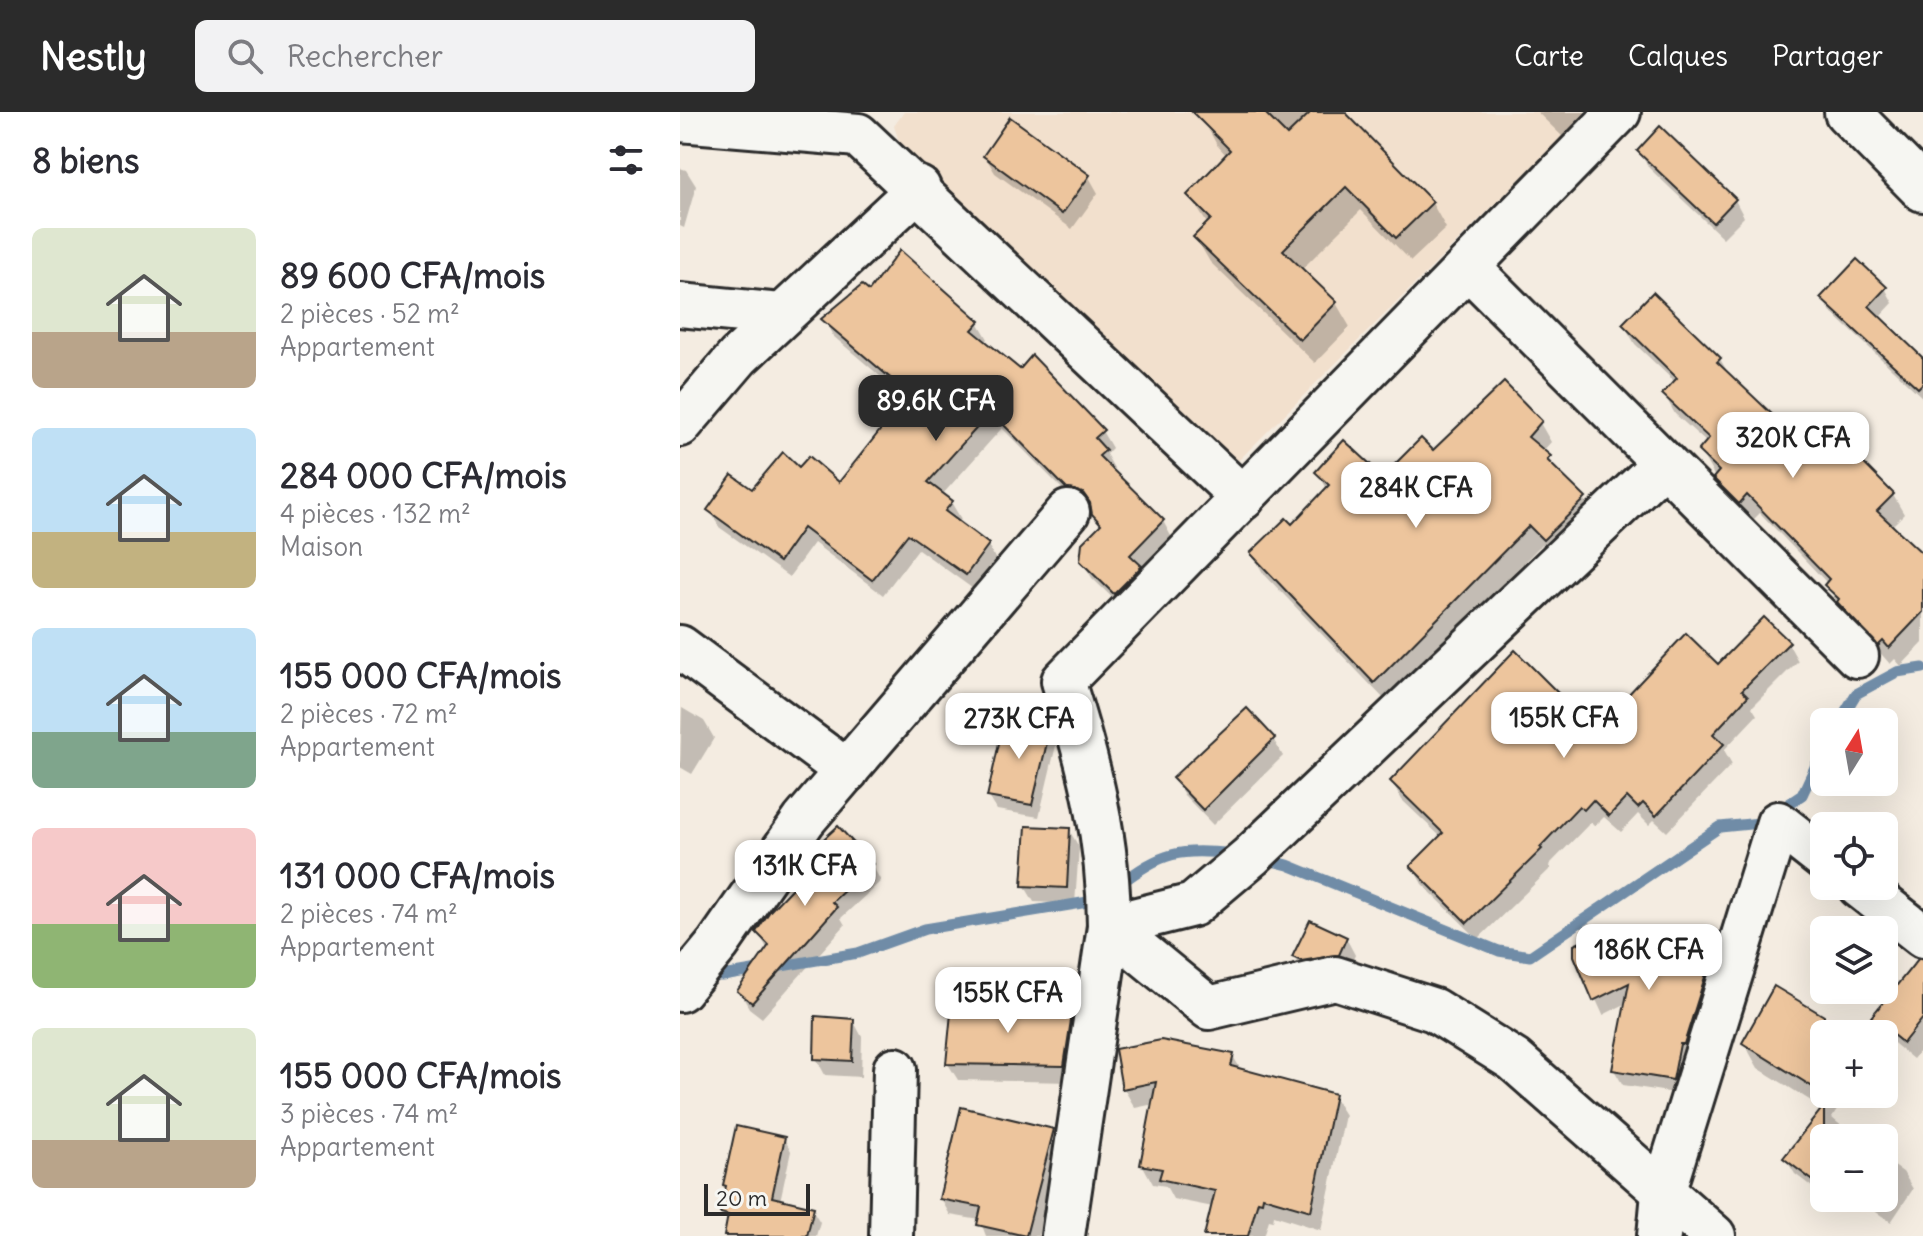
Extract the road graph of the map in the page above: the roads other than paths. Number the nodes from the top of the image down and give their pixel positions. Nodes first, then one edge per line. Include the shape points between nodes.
1 (1619, 112) edge
2 (1847, 112) edge
3 (682, 117) edge
4 (862, 123) edge
5 (919, 188) junction
6 (1923, 189) edge
7 (1468, 267) junction
8 (680, 305) edge
9 (781, 315) junction
10 (680, 425) edge
11 (1664, 463) junction
12 (1243, 498) junction
13 (1068, 512) dead end
14 (680, 647) edge
15 (1857, 656) dead end
16 (847, 771) junction
17 (1810, 848) edge
18 (1877, 900) edge
19 (1109, 926) junction
20 (1923, 936) edge
21 (680, 990) edge
22 (895, 1069) dead end
23 (1663, 1193) junction
24 (891, 1236) edge
25 (1063, 1236) edge
26 (1659, 1236) edge
27 (1714, 1236) edge

1 - 7 street
2 - 6 main road
3 - 4 street
4 - 5 street
5 - 9 street
5 - 12 street via 1007,278
7 - 11 street
7 - 12 street
8 - 9 street
9 - 10 street
11 - 15 street
11 - 19 street via 1193,905
12 - 19 street via 1063,681 1095,786
13 - 16 street
14 - 16 street
16 - 21 street via 804,820
17 - 23 street via 1778,823
18 - 20 street
19 - 23 street via 1209,1008 1335,978 1434,1010 1514,1060
19 - 25 street
22 - 24 street
23 - 26 street
23 - 27 street

